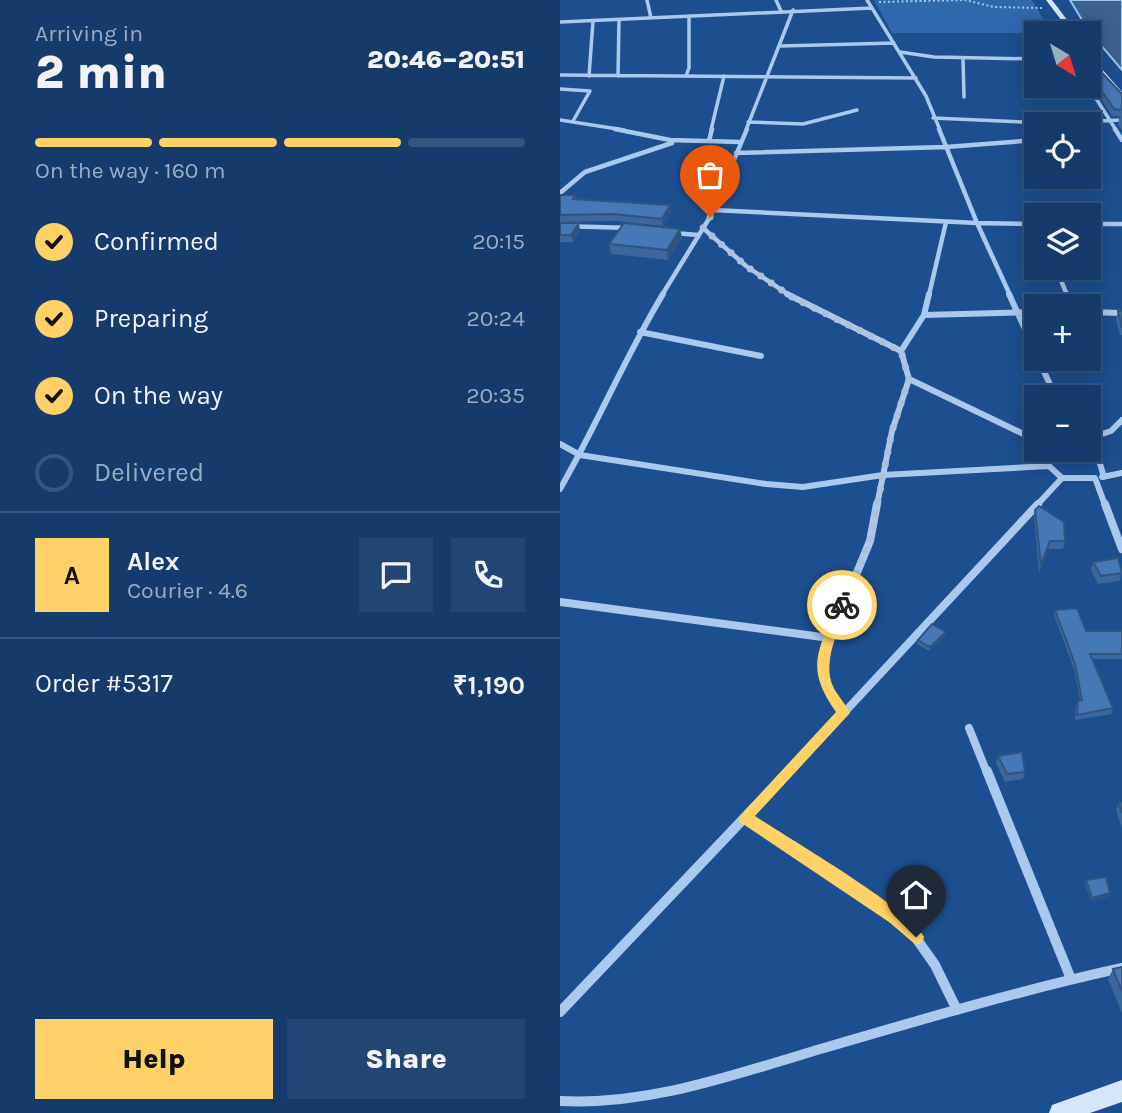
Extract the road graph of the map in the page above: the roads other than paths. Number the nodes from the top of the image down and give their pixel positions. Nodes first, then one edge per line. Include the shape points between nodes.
1 (647, 0) edge
2 (776, 0) edge
3 (818, 0) edge
4 (1049, 0) edge
5 (870, 4) edge
6 (823, 9) junction
7 (781, 10) junction
8 (793, 10) junction
9 (689, 16) junction
10 (651, 18) junction
11 (619, 20) junction
12 (593, 21) junction
13 (1065, 21) edge
14 (560, 22) edge
15 (894, 43) junction
16 (781, 46) junction
17 (900, 52) junction
18 (963, 58) junction
19 (1024, 59) edge
20 (1101, 72) edge
21 (560, 75) edge
22 (589, 76) junction
23 (618, 76) junction
24 (686, 76) junction
25 (724, 76) junction
26 (767, 76) junction
27 (916, 78) junction
28 (560, 89) edge
29 (964, 97) dead end
30 (1122, 97) edge
31 (1093, 98) edge
32 (857, 110) dead end
33 (933, 118) junction
34 (560, 120) edge
35 (1122, 120) edge
36 (573, 121) junction
37 (1101, 121) edge
38 (1110, 121) junction
39 (748, 122) junction
40 (1024, 122) edge
41 (1122, 139) edge
42 (679, 141) junction
43 (709, 141) junction
44 (1024, 141) edge
45 (740, 142) junction
46 (946, 146) junction
47 (736, 153) junction
48 (560, 193) edge
49 (713, 210) junction
50 (946, 222) junction
51 (977, 223) junction
52 (1024, 224) edge
53 (1101, 224) edge
54 (1122, 224) edge
55 (560, 226) edge
56 (703, 228) junction
57 (642, 229) edge
58 (670, 232) edge
59 (698, 235) junction
60 (1017, 312) junction
61 (1024, 312) edge
62 (1101, 312) edge
63 (1122, 313) edge
64 (924, 316) junction
65 (1024, 327) edge
66 (640, 332) junction
67 (901, 351) junction
68 (761, 356) dead end
69 (909, 379) junction
70 (1122, 420) edge
71 (1024, 434) edge
72 (1101, 434) edge
73 (560, 444) edge
74 (580, 455) junction
75 (1048, 462) edge
76 (1099, 462) edge
77 (1049, 466) junction
78 (1122, 473) edge
79 (883, 475) junction
80 (1104, 477) junction
81 (1062, 478) junction
82 (1095, 478) junction
83 (560, 489) edge
84 (1122, 549) edge
85 (560, 602) edge
86 (830, 638) junction
87 (844, 713) junction
88 (969, 728) dead end
89 (745, 818) junction
90 (1122, 968) edge
91 (1071, 979) junction
92 (957, 1010) junction
93 (560, 1012) edge
94 (1122, 1091) edge
95 (560, 1101) edge
96 (1060, 1113) edge

1 - 10 street
2 - 7 street
3 - 6 street
4 - 13 street
5 - 6 street
5 - 15 street
6 - 8 street
7 - 8 street
7 - 9 street
8 - 16 street
9 - 10 street
9 - 24 street
10 - 11 street
11 - 12 street
11 - 23 street
12 - 14 street
12 - 22 street
15 - 16 street
15 - 17 street
16 - 26 street
17 - 18 street
17 - 27 street
18 - 19 street
18 - 29 street
20 - 30 street
21 - 22 street
22 - 23 street
23 - 24 street
24 - 25 street
25 - 26 street
25 - 43 street
26 - 27 street
26 - 39 street
27 - 33 street
28 - 36 street via 590,91
31 - 38 street
32 - 39 street via 803,124
33 - 40 street
33 - 46 street
34 - 36 street
35 - 38 street
36 - 42 street
37 - 38 street
38 - 41 street
39 - 45 street
42 - 43 street
42 - 48 street via 597,167
43 - 45 street
44 - 46 street
45 - 47 street
46 - 47 street
46 - 51 street
47 - 49 street
49 - 50 street
49 - 56 street
50 - 51 street
50 - 64 street
51 - 52 street
51 - 60 street
53 - 54 street
55 - 57 street
56 - 59 street
56 - 67 street via 746,266 792,297
58 - 59 street
59 - 66 street
60 - 61 street
60 - 64 street
60 - 65 street
62 - 63 street
64 - 67 street
66 - 68 street
66 - 74 street
67 - 69 street
69 - 71 street
69 - 79 street
70 - 72 street
73 - 74 street
74 - 79 street via 803,487
74 - 83 street
75 - 77 street
76 - 80 street
77 - 79 street
77 - 81 street
78 - 80 street
79 - 86 street via 870,541
80 - 82 street
81 - 82 street
81 - 87 street
82 - 84 street
85 - 86 street
86 - 87 street via 822,675
87 - 89 street
88 - 91 street
89 - 92 street via 894,916 935,965
89 - 93 street
90 - 91 street
91 - 92 street
92 - 95 street via 637,1097
94 - 96 street

